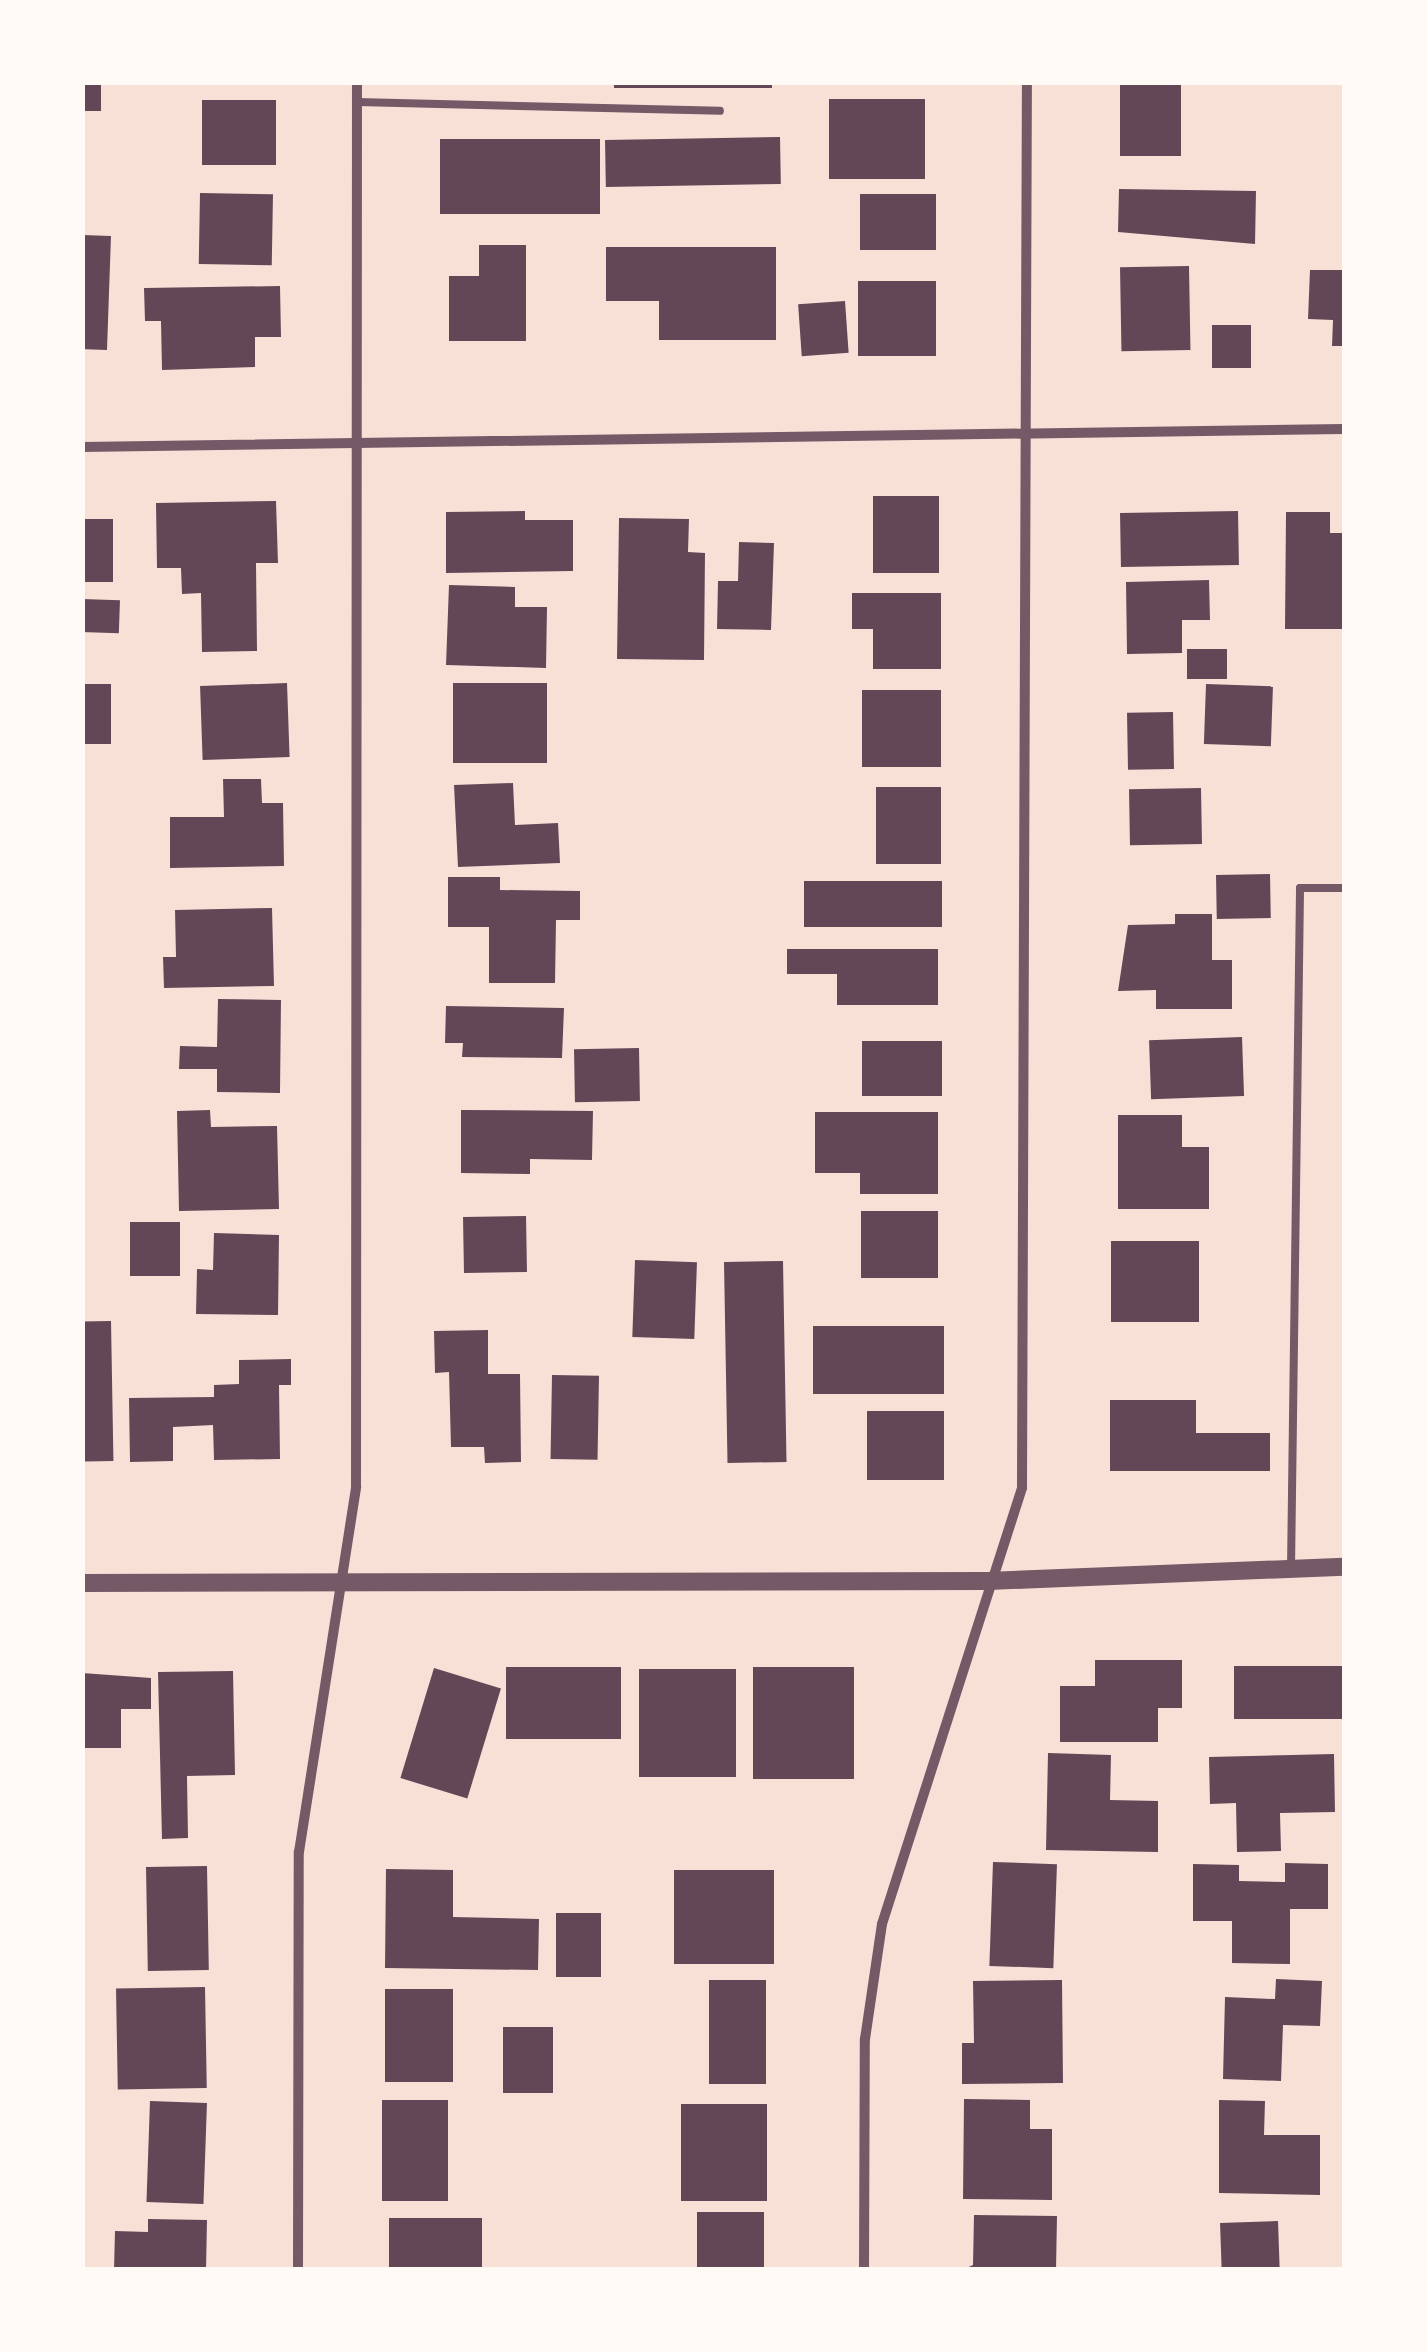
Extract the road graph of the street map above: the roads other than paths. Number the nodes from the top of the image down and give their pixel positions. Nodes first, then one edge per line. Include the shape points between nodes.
1 (358, 82) edge
2 (1027, 82) edge
3 (358, 102) junction
4 (720, 112) dead end
5 (1030, 429) junction
6 (1344, 429) edge
7 (358, 443) junction
8 (82, 447) edge
9 (1344, 888) edge
10 (1344, 1567) edge
11 (1290, 1570) junction
12 (988, 1581) junction
13 (82, 1582) edge
14 (336, 1583) junction
15 (298, 2270) edge
16 (864, 2270) edge

1 - 3 street
2 - 5 street
3 - 4 lane
3 - 7 street
5 - 6 street
5 - 7 street
5 - 12 street via 1022,1488
7 - 8 street
7 - 14 street via 356,1486
9 - 11 lane via 1300,888
10 - 11 street
11 - 12 street
12 - 14 street
12 - 16 street via 882,1924 864,2039
13 - 14 street
14 - 15 street via 299,1852

